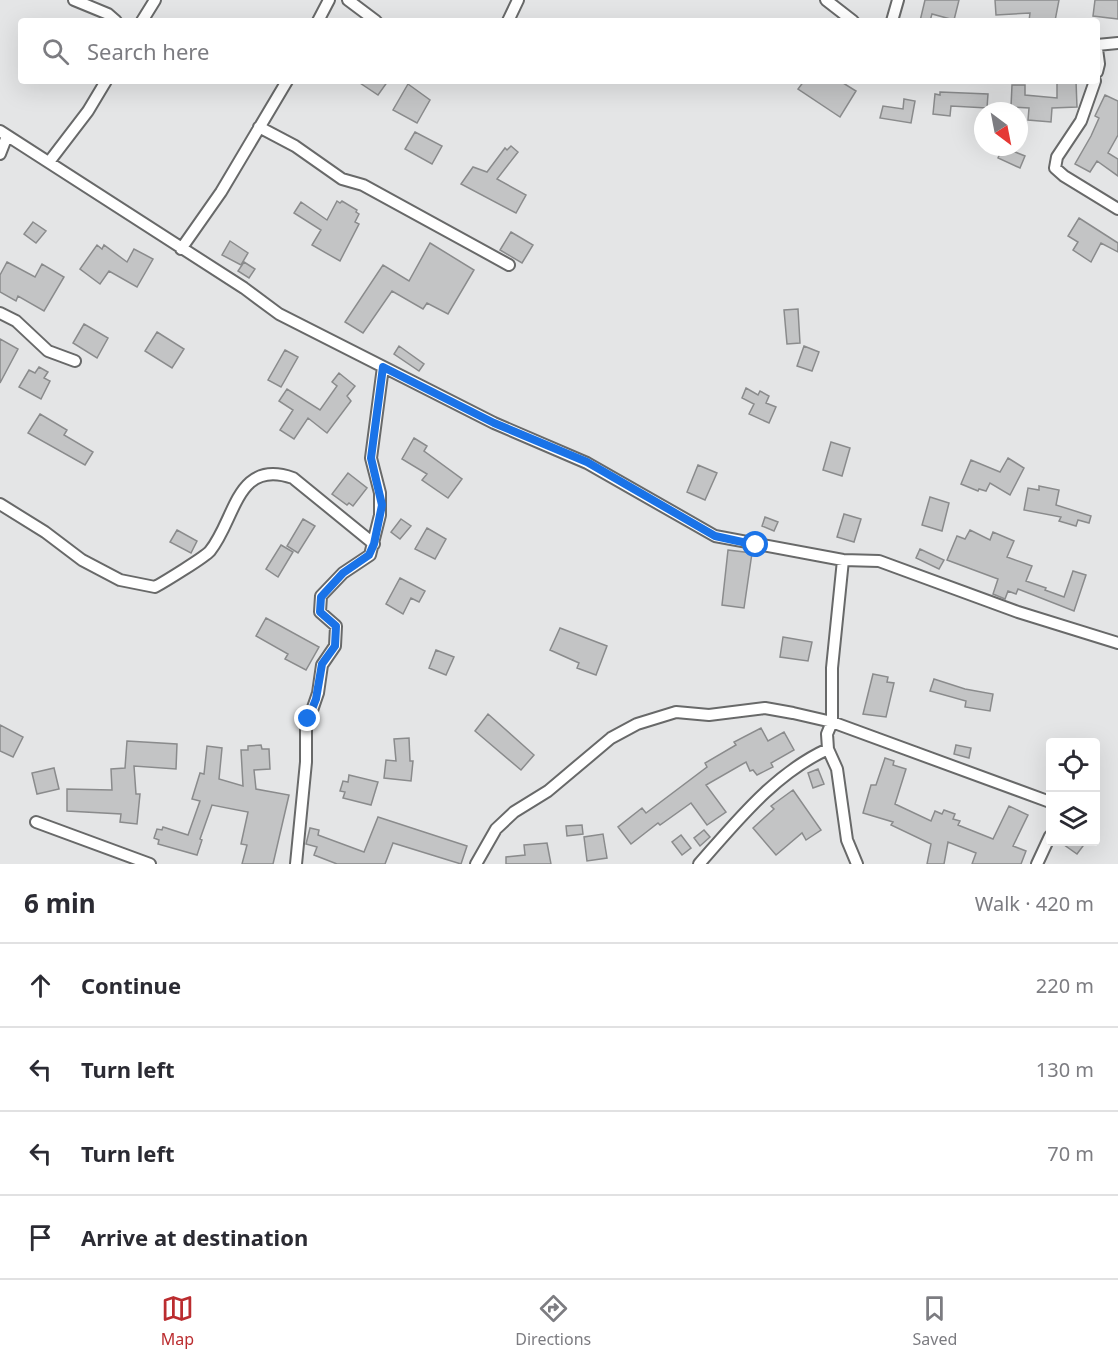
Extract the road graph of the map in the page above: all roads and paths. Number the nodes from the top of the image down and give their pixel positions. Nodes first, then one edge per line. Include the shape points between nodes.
1 (74, 0) edge
2 (156, 0) edge
3 (329, 0) edge
4 (348, 0) edge
5 (518, 0) edge
6 (826, 0) edge
7 (898, 0) edge
8 (113, 18) edge
9 (144, 18) edge
10 (320, 18) edge
11 (372, 18) edge
12 (509, 18) edge
13 (849, 18) edge
14 (893, 18) edge
15 (1118, 43) edge
16 (1100, 46) edge
17 (104, 84) edge
18 (285, 84) edge
19 (1094, 84) edge
20 (259, 127) junction
21 (3, 134) edge
22 (0, 154) edge
23 (49, 162) junction
24 (1118, 209) edge
25 (181, 249) junction
26 (509, 265) dead end
27 (0, 313) edge
28 (75, 361) dead end
29 (383, 367) junction
30 (0, 504) edge
31 (374, 544) junction
32 (843, 560) junction
33 (1118, 643) edge
34 (832, 722) junction
35 (828, 749) junction
36 (1046, 801) edge
37 (36, 822) dead end
38 (1046, 845) edge
39 (150, 864) edge
40 (296, 864) edge
41 (476, 864) edge
42 (699, 864) edge
43 (856, 864) edge
44 (1037, 864) edge

1 - 8 street
2 - 9 street
3 - 10 street
4 - 11 street
5 - 12 street
6 - 13 street
7 - 14 street
15 - 16 street
17 - 23 street
18 - 20 street
19 - 24 street via 1081,121 1057,156 1055,168
20 - 25 street
20 - 26 street via 295,146 342,179 363,185
21 - 22 street
21 - 23 street
23 - 25 street
25 - 29 street via 279,314
27 - 28 street via 16,321 48,351
29 - 31 street via 371,458 382,505
29 - 32 street via 494,423 587,462 715,536
30 - 31 street via 82,560 120,580 156,587 209,552 236,502 251,481 264,473 293,478
31 - 40 street via 369,555 343,573 318,605 320,612 336,626 337,636 322,664 318,693 306,728
32 - 33 street via 879,561 1018,612
32 - 34 street via 832,668
34 - 35 street
34 - 36 street
34 - 41 street via 765,708 709,714 676,712 637,724 611,738 548,791 514,812 496,829
35 - 42 street via 812,756 760,796
35 - 43 street via 837,769 847,840
37 - 39 street
38 - 44 street

